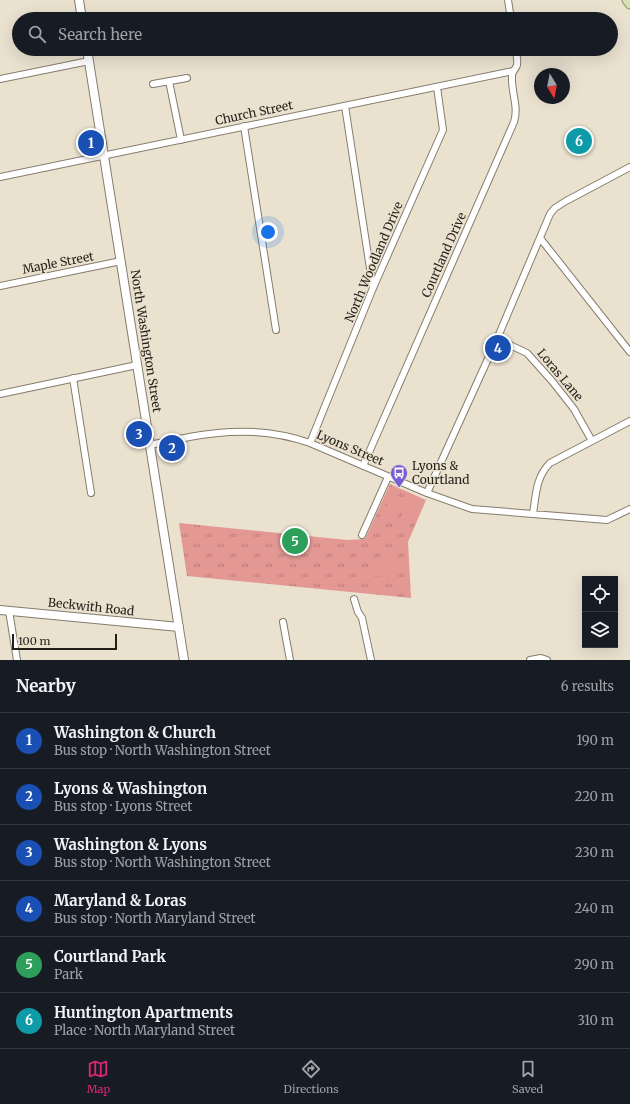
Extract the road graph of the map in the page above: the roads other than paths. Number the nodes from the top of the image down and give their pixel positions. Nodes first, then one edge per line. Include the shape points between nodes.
1 (79, 0) edge
2 (508, 0) edge
3 (626, 0) edge
4 (630, 4) edge
5 (81, 12) edge
6 (510, 12) edge
7 (88, 56) edge
8 (516, 56) edge
9 (89, 61) junction
10 (513, 71) junction
11 (186, 78) dead end
12 (0, 80) edge
13 (169, 81) junction
14 (153, 84) dead end
15 (436, 87) junction
16 (345, 106) junction
17 (244, 126) junction
18 (181, 140) junction
19 (104, 156) junction
20 (630, 167) edge
21 (0, 177) edge
22 (540, 238) junction
23 (121, 261) junction
24 (0, 286) edge
25 (373, 288) junction
26 (276, 330) dead end
27 (497, 339) junction
28 (630, 352) edge
29 (137, 365) junction
30 (73, 378) junction
31 (0, 394) edge
32 (630, 421) edge
33 (592, 441) junction
34 (310, 443) junction
35 (150, 445) junction
36 (363, 466) junction
37 (388, 477) junction
38 (91, 493) dead end
39 (427, 493) junction
40 (630, 509) edge
41 (532, 514) junction
42 (362, 536) dead end
43 (354, 599) dead end
44 (0, 610) edge
45 (9, 611) junction
46 (283, 622) dead end
47 (179, 627) junction
48 (544, 659) edge
49 (17, 660) edge
50 (184, 660) edge
51 (290, 660) edge
52 (371, 660) edge
53 (530, 660) edge

1 - 5 street
2 - 6 street
3 - 4 main road
7 - 9 street, North Washington Street
8 - 10 street, Courtland Drive via 517,65
9 - 12 street
9 - 19 street, North Washington Street
10 - 15 street, Church Street
10 - 36 street, Courtland Drive via 516,116 514,122
11 - 13 street
13 - 14 street
13 - 18 street
15 - 16 street, Church Street
15 - 25 street, North Woodland Drive via 443,130
16 - 17 street, Church Street
16 - 25 street
17 - 18 street, Church Street
17 - 26 street
18 - 19 street, Church Street
19 - 21 street, Church Street
19 - 23 street, North Washington Street
20 - 22 street via 560,204 550,214
22 - 27 street
22 - 28 street
23 - 24 street, Maple Street
23 - 29 street, North Washington Street
25 - 34 street, North Woodland Drive
27 - 33 street, Loras Lane via 527,353 574,409
27 - 39 street
29 - 30 street
29 - 35 street, North Washington Street
30 - 31 street
30 - 38 street
32 - 33 street
33 - 41 street via 550,463 544,469 538,482
34 - 35 street, Lyons Street via 290,436 233,431
34 - 36 street, Lyons Street
35 - 47 street, North Washington Street
36 - 37 street, Lyons Street
37 - 39 street, Lyons Street
37 - 42 street
39 - 41 street, Lyons Street via 472,509
40 - 41 street, Lyons Street via 607,520
43 - 52 street via 362,618
44 - 45 street, Beckwith Road
45 - 47 street, Beckwith Road
45 - 49 street
46 - 51 street
47 - 50 street, North Washington Street
48 - 53 street

